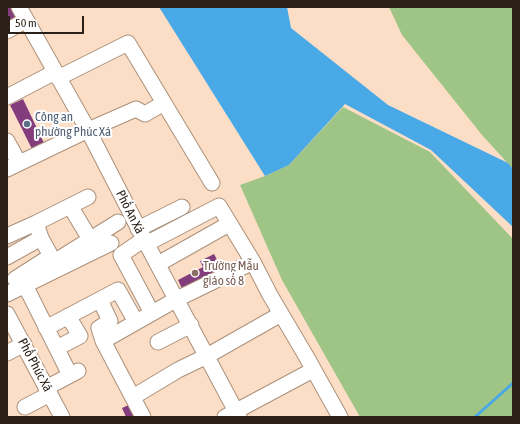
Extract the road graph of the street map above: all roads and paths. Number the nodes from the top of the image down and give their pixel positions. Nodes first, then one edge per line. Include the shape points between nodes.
1 (22, 13) edge
2 (7, 30) edge
3 (57, 75) junction
4 (7, 97) edge
5 (164, 103) junction
6 (88, 130) junction
7 (7, 141) edge
8 (13, 166) edge
9 (212, 183) dead end
10 (88, 197) dead end
11 (70, 206) junction
12 (182, 207) dead end
13 (118, 222) dead end
14 (36, 223) junction
15 (229, 224) junction
16 (7, 236) edge
17 (143, 237) junction
18 (41, 238) junction
19 (90, 240) junction
20 (111, 244) dead end
21 (7, 257) edge
22 (54, 262) junction
23 (253, 262) junction
24 (158, 264) junction
25 (20, 282) junction
26 (7, 294) edge
27 (176, 299) junction
28 (100, 300) junction
29 (152, 313) junction
30 (281, 314) junction
31 (68, 316) junction
32 (136, 322) junction
33 (9, 323) edge
34 (191, 325) junction
35 (46, 328) junction
36 (103, 341) junction
37 (158, 342) dead end
38 (24, 344) junction
39 (57, 348) junction
40 (7, 353) edge
41 (207, 356) junction
42 (313, 370) junction
43 (48, 391) junction
44 (133, 397) junction
45 (26, 407) dead end
46 (233, 415) edge
47 (62, 417) edge
48 (143, 417) edge
49 (340, 417) edge

1 - 2 street
1 - 3 street, Phố An Xá
3 - 4 street
3 - 5 street via 128,43
3 - 6 street, Phố An Xá
5 - 6 street via 145,114 136,108
5 - 9 street
6 - 8 street
6 - 17 street, Phố An Xá
7 - 8 street
10 - 11 street
11 - 14 street
11 - 19 street
12 - 17 street
13 - 19 street
14 - 16 street
14 - 18 street
15 - 17 street via 219,206
15 - 23 street
15 - 24 street
17 - 24 street, Phố An Xá
17 - 29 street via 121,255
18 - 21 street
18 - 22 street
19 - 22 street
20 - 22 street
22 - 25 street
23 - 27 street
23 - 30 street
24 - 27 street, Phố An Xá
25 - 26 street
25 - 35 street
27 - 29 street
27 - 34 street, Phố An Xá
28 - 31 street
28 - 32 street via 118,290
28 - 36 street via 110,321 98,328
29 - 32 street
30 - 41 street
30 - 42 street
31 - 35 street
31 - 39 street via 80,336
32 - 36 street
33 - 38 street, Phố Phúc Xá
34 - 37 street
34 - 41 street, Phố An Xá
35 - 39 street
36 - 44 street
38 - 40 street
38 - 43 street, Phố Phúc Xá
39 - 43 street via 74,373
41 - 44 street
41 - 46 street, Phố An Xá
42 - 46 street
42 - 49 street
43 - 45 street
43 - 47 street, Phố Phúc Xá
44 - 48 street

